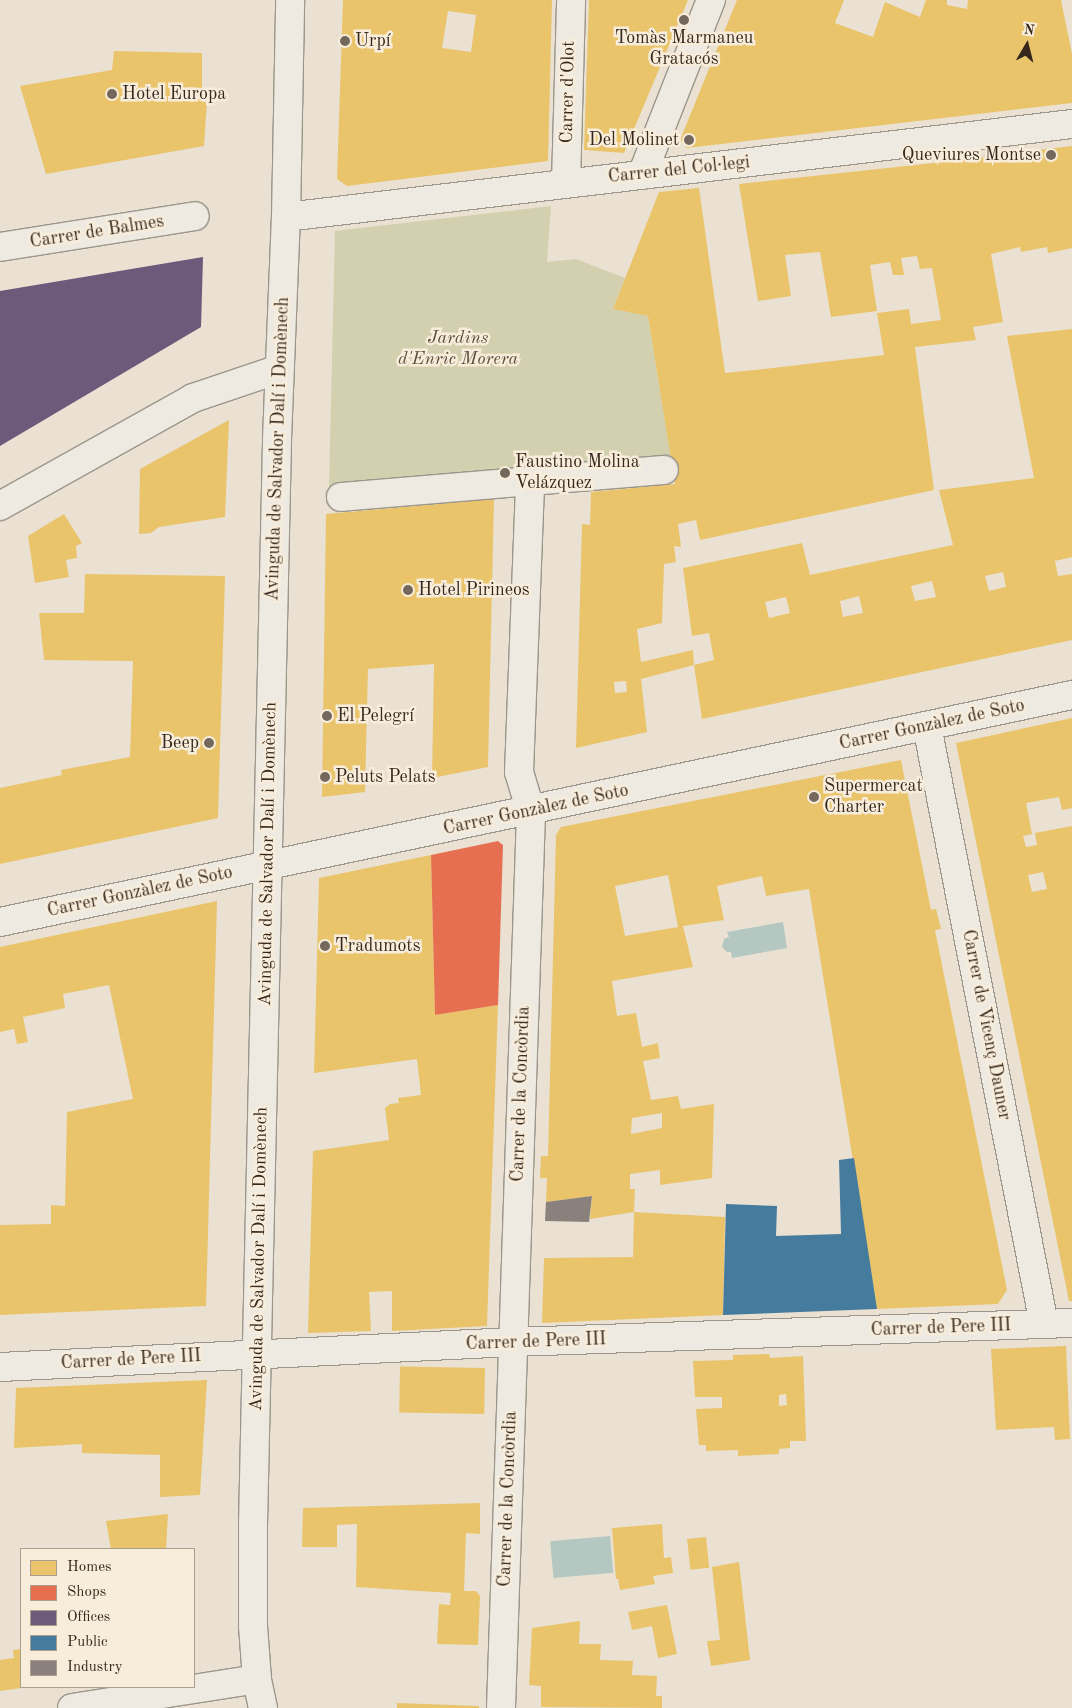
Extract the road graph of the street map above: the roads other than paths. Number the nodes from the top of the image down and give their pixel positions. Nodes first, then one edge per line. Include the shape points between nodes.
1 (290, 0) edge
2 (571, 0) edge
3 (711, 0) edge
4 (1072, 124) edge
5 (642, 175) junction
6 (566, 183) junction
7 (195, 216) dead end
8 (286, 217) junction
9 (0, 247) edge
10 (279, 369) junction
11 (664, 470) dead end
12 (530, 482) junction
13 (341, 497) dead end
14 (0, 506) edge
15 (1072, 695) edge
16 (928, 726) junction
17 (531, 812) junction
18 (267, 864) junction
19 (0, 922) edge
20 (1072, 1323) edge
21 (1044, 1324) junction
22 (513, 1342) junction
23 (258, 1354) junction
24 (0, 1367) edge
25 (257, 1679) junction
26 (72, 1708) edge
27 (263, 1708) edge
28 (501, 1708) edge

1 - 8 street, Avinguda de Salvador Dalí i Domènech
2 - 6 street, Carrer d'Olot
3 - 5 street
4 - 5 street, Carrer del Col·legi
5 - 6 street, Carrer del Col·legi
6 - 8 street, Carrer del Col·legi
7 - 9 street, Carrer de Balmes
8 - 10 street, Avinguda de Salvador Dalí i Domènech
10 - 14 street via 193,398
10 - 18 street, Avinguda de Salvador Dalí i Domènech
11 - 12 street
12 - 13 street
12 - 17 street, Carrer de la Concòrdia via 519,772
15 - 16 street, Carrer Gonzàlez de Soto
16 - 17 street, Carrer Gonzàlez de Soto
16 - 21 street, Carrer de Vicenç Dauner
17 - 18 street, Carrer Gonzàlez de Soto
17 - 22 street, Carrer de la Concòrdia
18 - 19 street, Carrer Gonzàlez de Soto
18 - 23 street, Avinguda de Salvador Dalí i Domènech
20 - 21 street, Carrer de Pere III
21 - 22 street, Carrer de Pere III
22 - 23 street, Carrer de Pere III
22 - 28 street, Carrer de la Concòrdia
23 - 24 street, Carrer de Pere III
23 - 25 street, Avinguda de Salvador Dalí i Domènech via 252,1560
25 - 26 street
25 - 27 street, Avinguda de Salvador Dalí i Domènech

